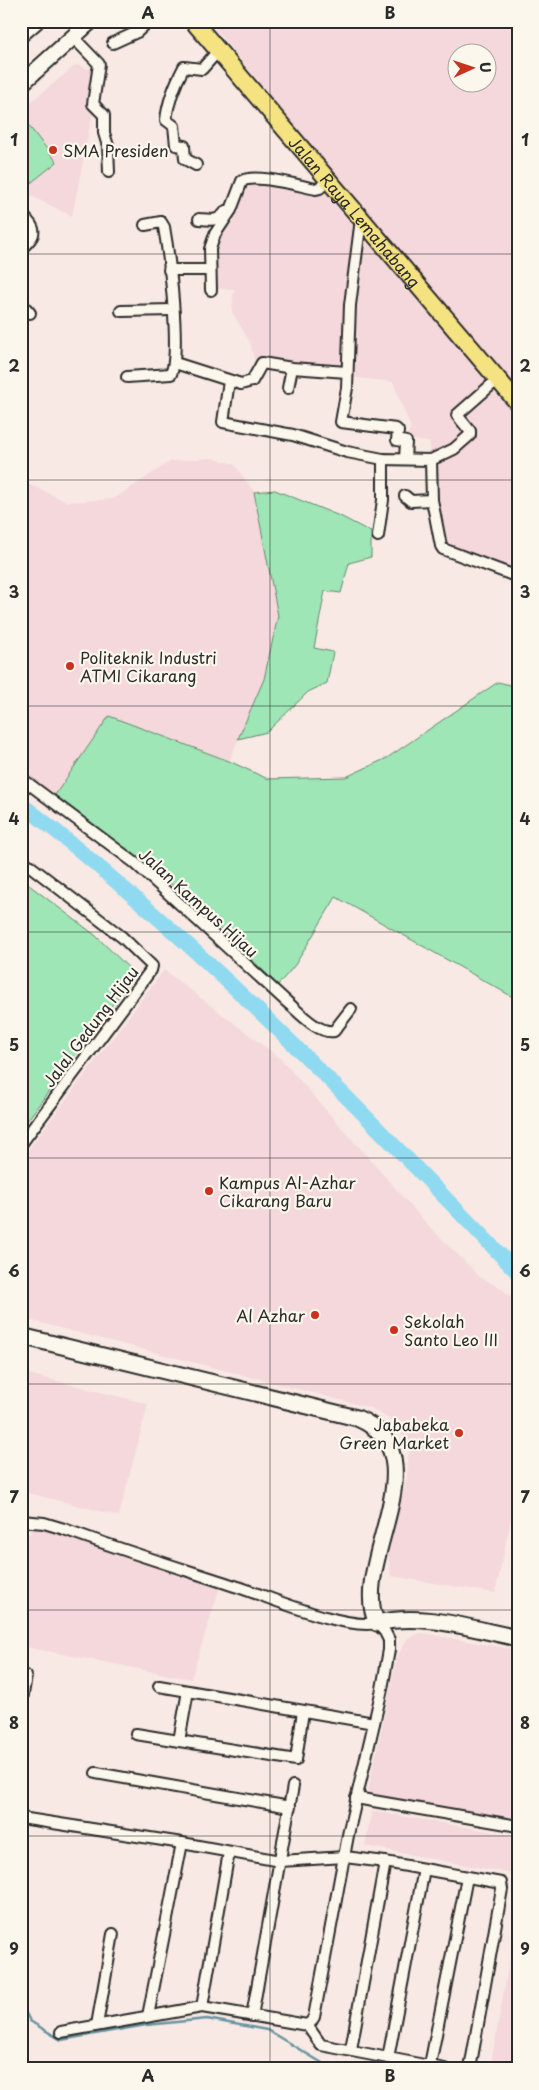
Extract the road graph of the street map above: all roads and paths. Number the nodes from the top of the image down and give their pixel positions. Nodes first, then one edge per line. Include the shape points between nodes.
1 (36, 21) edge
2 (149, 21) edge
3 (193, 21) edge
4 (80, 27) edge
5 (21, 34) edge
6 (113, 43) dead end
7 (218, 51) junction
8 (21, 84) edge
9 (196, 165) dead end
10 (109, 172) dead end
11 (327, 180) junction
12 (241, 184) junction
13 (21, 213) edge
14 (199, 219) dead end
15 (361, 219) junction
16 (145, 225) dead end
17 (21, 248) edge
18 (169, 270) junction
19 (210, 270) junction
20 (210, 290) dead end
21 (21, 304) edge
22 (173, 310) junction
23 (120, 311) dead end
24 (30, 313) dead end
25 (175, 364) junction
26 (292, 368) junction
27 (347, 372) junction
28 (127, 377) dead end
29 (498, 379) junction
30 (229, 381) junction
31 (288, 388) dead end
32 (518, 402) edge
33 (382, 459) junction
34 (406, 459) junction
35 (431, 460) junction
36 (405, 496) dead end
37 (432, 500) junction
38 (378, 536) dead end
39 (518, 578) edge
40 (21, 778) edge
41 (21, 859) edge
42 (351, 1009) dead end
43 (21, 1144) edge
44 (21, 1336) edge
45 (21, 1521) edge
46 (377, 1623) junction
47 (518, 1638) edge
48 (21, 1675) edge
49 (159, 1686) dead end
50 (188, 1691) junction
51 (21, 1706) edge
52 (303, 1711) junction
53 (374, 1723) junction
54 (136, 1734) dead end
55 (179, 1741) junction
56 (96, 1773) dead end
57 (293, 1786) dead end
58 (356, 1798) junction
59 (290, 1807) junction
60 (21, 1818) edge
61 (518, 1826) edge
62 (182, 1843) junction
63 (229, 1852) junction
64 (344, 1857) junction
65 (280, 1861) junction
66 (385, 1862) junction
67 (424, 1869) junction
68 (468, 1877) junction
69 (113, 1934) dead end
70 (202, 2006) junction
71 (148, 2016) junction
72 (252, 2016) junction
73 (307, 2025) junction
74 (97, 2026) junction
75 (62, 2032) dead end
76 (351, 2050) junction
77 (388, 2058) junction
78 (430, 2066) junction
79 (445, 2069) edge
80 (470, 2069) edge

1 - 5 street
2 - 6 street via 136,32
3 - 7 main road, Jalan Raya Lemahabang
4 - 8 street
4 - 10 street via 99,64 93,104 104,116
7 - 9 street via 202,70 184,67 168,106 166,120 174,126 176,144 184,146 184,159
7 - 11 main road, Jalan Raya Lemahabang
11 - 12 street via 316,189 262,179 246,179
11 - 15 main road, Jalan Raya Lemahabang
12 - 14 street via 222,217 215,221
12 - 19 street via 231,210 211,244
13 - 17 street via 34,228 33,238
15 - 27 street via 350,305
15 - 29 main road, Jalan Raya Lemahabang
16 - 18 street via 164,224
18 - 19 street
18 - 22 street
19 - 20 street
21 - 24 street
22 - 23 street
22 - 25 street
25 - 28 street via 170,374
25 - 30 street
26 - 27 street
26 - 30 street via 262,363 252,381 241,384
26 - 31 street
27 - 34 street via 341,422 396,429 397,440 406,442
29 - 32 main road, Jalan Raya Lemahabang
29 - 35 street via 457,415 470,435 454,449
30 - 33 street via 223,422 293,435
33 - 34 street
33 - 38 street via 383,500
34 - 35 street
35 - 37 street
36 - 37 street via 411,501
37 - 39 street via 444,549
40 - 42 street, Jalan Kampus Hijau via 136,863 287,1002 324,1031 334,1030
41 - 43 street, Jalal Gedung Hijau via 122,937 152,966
44 - 46 street via 357,1418 377,1431 390,1448 394,1475 372,1587
45 - 46 street via 64,1529 348,1623
46 - 47 street via 394,1619 419,1620
46 - 53 street via 386,1632 389,1650
48 - 51 street via 26,1676
49 - 50 street
50 - 52 street
50 - 55 street
52 - 53 street
52 - 55 street via 296,1760
53 - 58 street
54 - 55 street
56 - 59 street
57 - 59 street
58 - 61 street
58 - 64 street
59 - 65 street
60 - 62 street
62 - 63 street
62 - 71 street
63 - 65 street
63 - 70 street
64 - 65 street
64 - 66 street
64 - 73 street via 314,2017
65 - 72 street
66 - 67 street
66 - 76 street
67 - 68 street
67 - 77 street
68 - 78 street
68 - 80 street via 499,1882 502,1886
69 - 74 street
70 - 71 street
70 - 72 street
71 - 74 street
72 - 73 street
73 - 76 street via 321,2045
74 - 75 street
76 - 77 street
77 - 78 street
78 - 79 street

